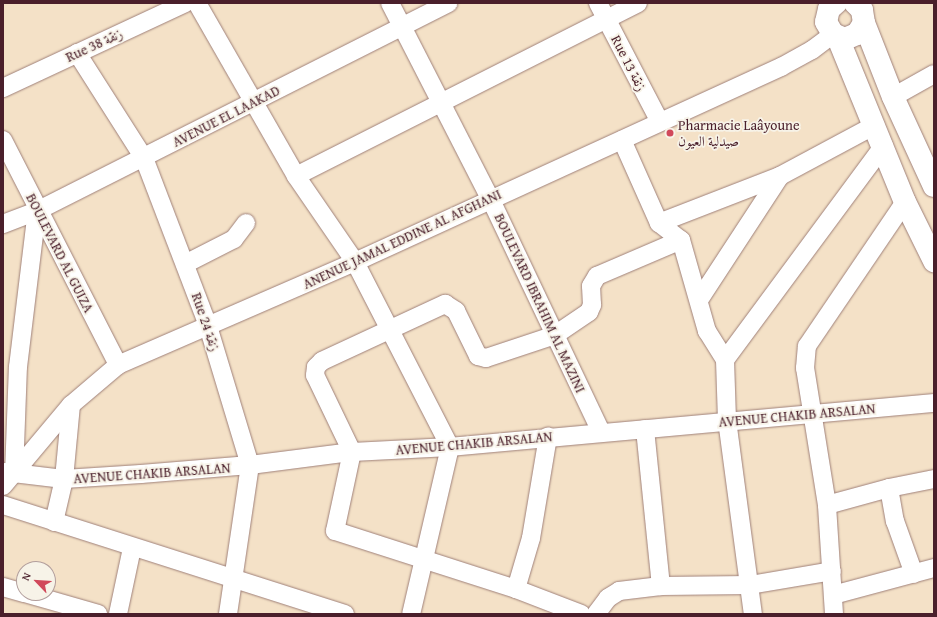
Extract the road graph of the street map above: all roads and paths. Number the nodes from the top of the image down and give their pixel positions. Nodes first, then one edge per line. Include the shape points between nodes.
1 (185, 3) edge
2 (197, 3) edge
3 (390, 3) edge
4 (448, 3) edge
5 (598, 3) edge
6 (638, 3) edge
7 (830, 5) edge
8 (860, 8) edge
9 (607, 20) junction
10 (402, 26) junction
11 (836, 36) junction
12 (77, 53) junction
13 (934, 74) edge
14 (3, 88) edge
15 (893, 97) junction
16 (254, 101) junction
17 (440, 103) junction
18 (660, 122) junction
19 (875, 125) junction
20 (3, 140) edge
21 (622, 140) junction
22 (884, 145) junction
23 (144, 158) junction
24 (296, 176) junction
25 (780, 176) junction
26 (934, 186) edge
27 (490, 198) junction
28 (905, 202) junction
29 (37, 211) junction
30 (246, 223) dead end
31 (659, 223) junction
32 (3, 224) edge
33 (681, 240) junction
34 (934, 261) edge
35 (355, 262) junction
36 (185, 264) junction
37 (699, 300) junction
38 (208, 326) junction
39 (392, 330) junction
40 (555, 336) junction
41 (725, 360) junction
42 (118, 365) junction
43 (10, 366) edge
44 (934, 403) edge
45 (71, 405) junction
46 (814, 412) junction
47 (727, 420) junction
48 (645, 430) junction
49 (601, 432) junction
50 (548, 436) junction
51 (450, 447) junction
52 (352, 452) junction
53 (250, 465) junction
54 (7, 477) edge
55 (64, 479) junction
56 (934, 480) edge
57 (889, 488) junction
58 (3, 505) edge
59 (827, 505) junction
60 (54, 522) junction
61 (132, 548) junction
62 (425, 560) junction
63 (832, 571) junction
64 (928, 574) edge
65 (235, 578) junction
66 (750, 585) junction
67 (661, 586) junction
68 (3, 587) edge
69 (516, 589) junction
70 (16, 591) edge
71 (833, 595) junction
72 (53, 601) edge
73 (98, 614) edge
74 (118, 614) edge
75 (228, 614) edge
76 (345, 614) edge
77 (411, 614) edge
78 (581, 614) edge
79 (596, 614) edge
80 (753, 614) edge
81 (834, 614) edge

1 - 12 street, Rue 38 زنقة
2 - 16 street
3 - 10 street, BOULEVARD IBRAHIM AL MAZINI
4 - 10 street, AVENUE EL LAAKAD
5 - 9 street, Rue 13 زنقة
6 - 9 street
7 - 11 main road via 826,22
8 - 11 main road via 857,34 852,38
8 - 15 main road
9 - 17 street
9 - 18 street, Rue 13 زنقة
10 - 16 street, AVENUE EL LAAKAD
10 - 17 street, BOULEVARD IBRAHIM AL MAZINI
11 - 18 street, ANENUE JAMAL EDDINE AL AFGHANI via 781,68
11 - 19 main road
12 - 14 street, Rue 38 زنقة
12 - 23 street, Rue 24 زنقة
13 - 15 street
15 - 26 main road
16 - 23 street, AVENUE EL LAAKAD
16 - 24 street
17 - 24 street
17 - 27 street, BOULEVARD IBRAHIM AL MAZINI
18 - 21 street, ANENUE JAMAL EDDINE AL AFGHANI
19 - 22 main road
19 - 25 street
20 - 29 street, BOULEVARD AL GUIZA
21 - 27 street, ANENUE JAMAL EDDINE AL AFGHANI
21 - 31 street
22 - 28 main road
22 - 41 street
23 - 29 street, AVENUE EL LAAKAD
23 - 36 street, Rue 24 زنقة
24 - 35 street
25 - 31 street
25 - 37 street
27 - 35 street, ANENUE JAMAL EDDINE AL AFGHANI
27 - 40 street, BOULEVARD IBRAHIM AL MAZINI
28 - 34 main road
28 - 46 street via 807,346 805,368
29 - 32 street, AVENUE EL LAAKAD
29 - 42 street, BOULEVARD AL GUIZA
29 - 43 street
30 - 36 street via 234,239
31 - 33 street
33 - 37 street
33 - 40 street via 597,276 591,286 592,305 589,312
35 - 38 street, ANENUE JAMAL EDDINE AL AFGHANI
35 - 39 street
36 - 38 street, Rue 24 زنقة
37 - 41 street via 707,331
38 - 42 street, ANENUE JAMAL EDDINE AL AFGHANI
38 - 53 street, Rue 24 زنقة
39 - 40 street via 445,304 456,311 478,356 486,358
39 - 51 street
39 - 52 street via 322,361 316,367 315,374
40 - 49 street, BOULEVARD IBRAHIM AL MAZINI
41 - 47 street
42 - 45 street, ANENUE JAMAL EDDINE AL AFGHANI
43 - 54 street
44 - 46 street, AVENUE CHAKIB ARSALAN
45 - 54 street, ANENUE JAMAL EDDINE AL AFGHANI
45 - 55 street
46 - 47 street, AVENUE CHAKIB ARSALAN
46 - 59 street
47 - 48 street, AVENUE CHAKIB ARSALAN
47 - 66 street
48 - 49 street, AVENUE CHAKIB ARSALAN
48 - 67 street
49 - 50 street, AVENUE CHAKIB ARSALAN
50 - 51 street, AVENUE CHAKIB ARSALAN
50 - 69 street via 530,538
51 - 52 street, AVENUE CHAKIB ARSALAN
51 - 62 street
52 - 53 street, AVENUE CHAKIB ARSALAN
52 - 62 street via 335,531
53 - 55 street, AVENUE CHAKIB ARSALAN
53 - 65 street, Rue 24 زنقة
54 - 55 street, AVENUE CHAKIB ARSALAN
55 - 60 street
56 - 57 street
57 - 59 street
57 - 64 street via 895,521
58 - 60 street
59 - 63 street
60 - 61 street
61 - 65 street
61 - 74 street
62 - 69 street
62 - 77 street
63 - 66 street
63 - 71 street
64 - 71 street
65 - 75 street, Rue 24 زنقة
65 - 76 street
66 - 67 street
66 - 80 street
67 - 79 street via 619,591 608,598
68 - 70 street
69 - 78 street
71 - 81 street
72 - 73 street

